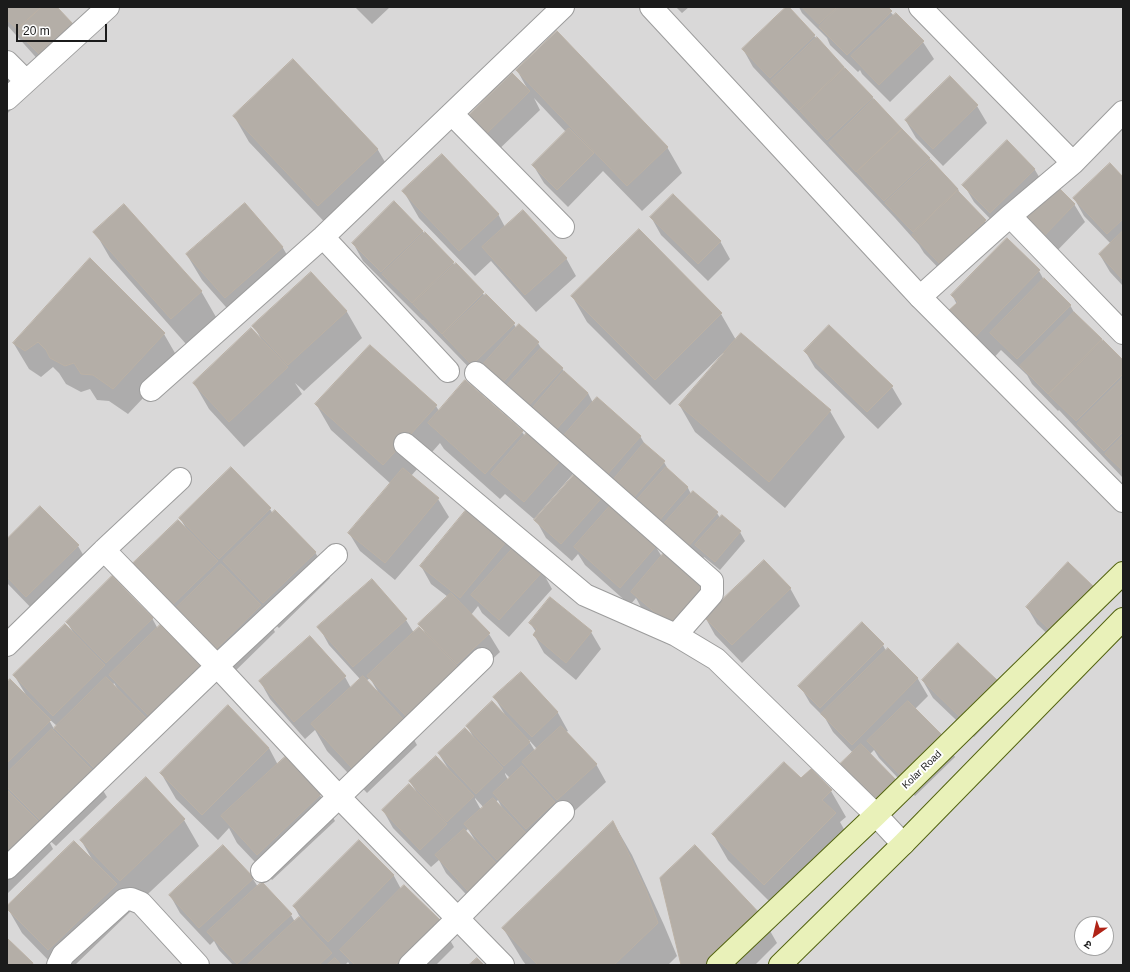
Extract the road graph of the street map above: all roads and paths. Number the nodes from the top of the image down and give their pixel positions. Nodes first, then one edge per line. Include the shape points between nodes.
1 (108, 7) edge
2 (563, 7) edge
3 (651, 7) edge
4 (920, 7) edge
5 (7, 62) edge
6 (26, 81) junction
7 (7, 99) edge
8 (1123, 112) edge
9 (452, 114) junction
10 (1073, 163) junction
11 (1010, 216) junction
12 (563, 227) dead end
13 (323, 237) junction
14 (920, 297) junction
15 (1123, 332) edge
16 (448, 371) dead end
17 (476, 373) dead end
18 (151, 390) dead end
19 (405, 444) dead end
20 (180, 479) dead end
21 (1123, 501) edge
22 (104, 550) junction
23 (336, 555) dead end
24 (1123, 573) edge
25 (1123, 619) edge
26 (676, 635) junction
27 (7, 645) edge
28 (482, 659) dead end
29 (217, 666) junction
30 (338, 796) junction
31 (562, 812) dead end
32 (876, 815) junction
33 (903, 844) junction
34 (7, 868) edge
35 (262, 871) dead end
36 (458, 918) junction
37 (58, 965) edge
38 (198, 965) edge
39 (410, 965) edge
40 (503, 965) edge
41 (718, 965) edge
42 (780, 965) edge

1 - 6 street
2 - 9 street
3 - 14 street
4 - 10 street
5 - 6 street
6 - 7 street
8 - 10 street
9 - 12 street
9 - 13 street
10 - 11 street
11 - 14 street
11 - 15 street
13 - 16 street
13 - 18 street
14 - 21 street
17 - 26 street via 712,581 712,594
19 - 26 street via 585,595
20 - 22 street
22 - 27 street
22 - 29 street
23 - 29 street
24 - 32 main road, Kolar Road
25 - 33 main road
26 - 32 street via 716,659
28 - 30 street
29 - 30 street
29 - 34 street
30 - 35 street
30 - 36 street
31 - 36 street
32 - 33 street
32 - 41 main road, Kolar Road
33 - 42 main road
36 - 39 street
36 - 40 street
37 - 38 street via 62,956 124,900 131,899 141,903

